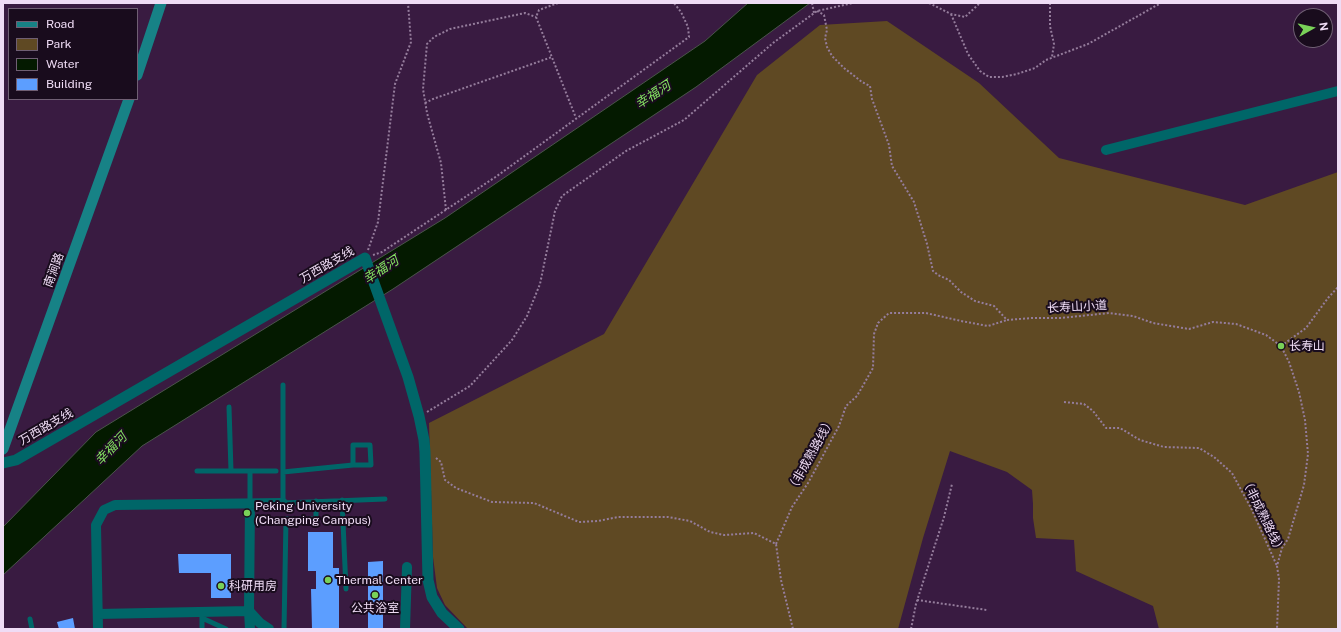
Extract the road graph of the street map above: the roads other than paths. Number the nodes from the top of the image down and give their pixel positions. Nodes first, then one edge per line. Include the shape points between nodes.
1 (161, 3) edge
2 (138, 72) edge
3 (1338, 90) edge
4 (129, 100) edge
5 (1106, 150) dead end
6 (283, 385) dead end
7 (229, 407) dead end
8 (3, 449) edge
9 (3, 463) edge
10 (353, 465) junction
11 (197, 471) dead end
12 (231, 471) junction
13 (250, 471) junction
14 (276, 471) dead end
15 (283, 472) junction
16 (385, 498) dead end
17 (342, 500) junction
18 (316, 501) junction
19 (250, 503) junction
20 (283, 503) junction
21 (407, 567) dead end
22 (346, 589) dead end
23 (249, 611) junction
24 (98, 614) junction
25 (202, 615) junction
26 (30, 619) dead end
27 (202, 628) dead end
28 (32, 629) edge
29 (98, 629) edge
30 (226, 629) edge
31 (250, 629) edge
32 (269, 629) edge
33 (284, 629) edge
34 (405, 629) edge
35 (459, 629) edge

1 - 2 main road
3 - 5 street
4 - 8 main road, 南涧路
6 - 15 lane
7 - 12 lane
9 - 35 street, 万西路支线 via 16,460 365,258 408,377 424,440 428,580 432,597 442,614
10 - 10 lane via 353,445 370,444 371,465
10 - 15 lane
11 - 12 lane
12 - 13 lane
13 - 14 lane
13 - 19 lane
15 - 20 lane
16 - 17 lane
17 - 18 lane
17 - 22 lane
18 - 20 lane
18 - 33 lane via 316,519 286,519
19 - 20 street
19 - 23 street
19 - 24 street via 115,505 104,510 96,525
21 - 34 street
23 - 25 street
23 - 31 street
23 - 32 street via 260,624
24 - 25 street
24 - 29 street
25 - 27 lane
25 - 30 lane
26 - 28 lane

